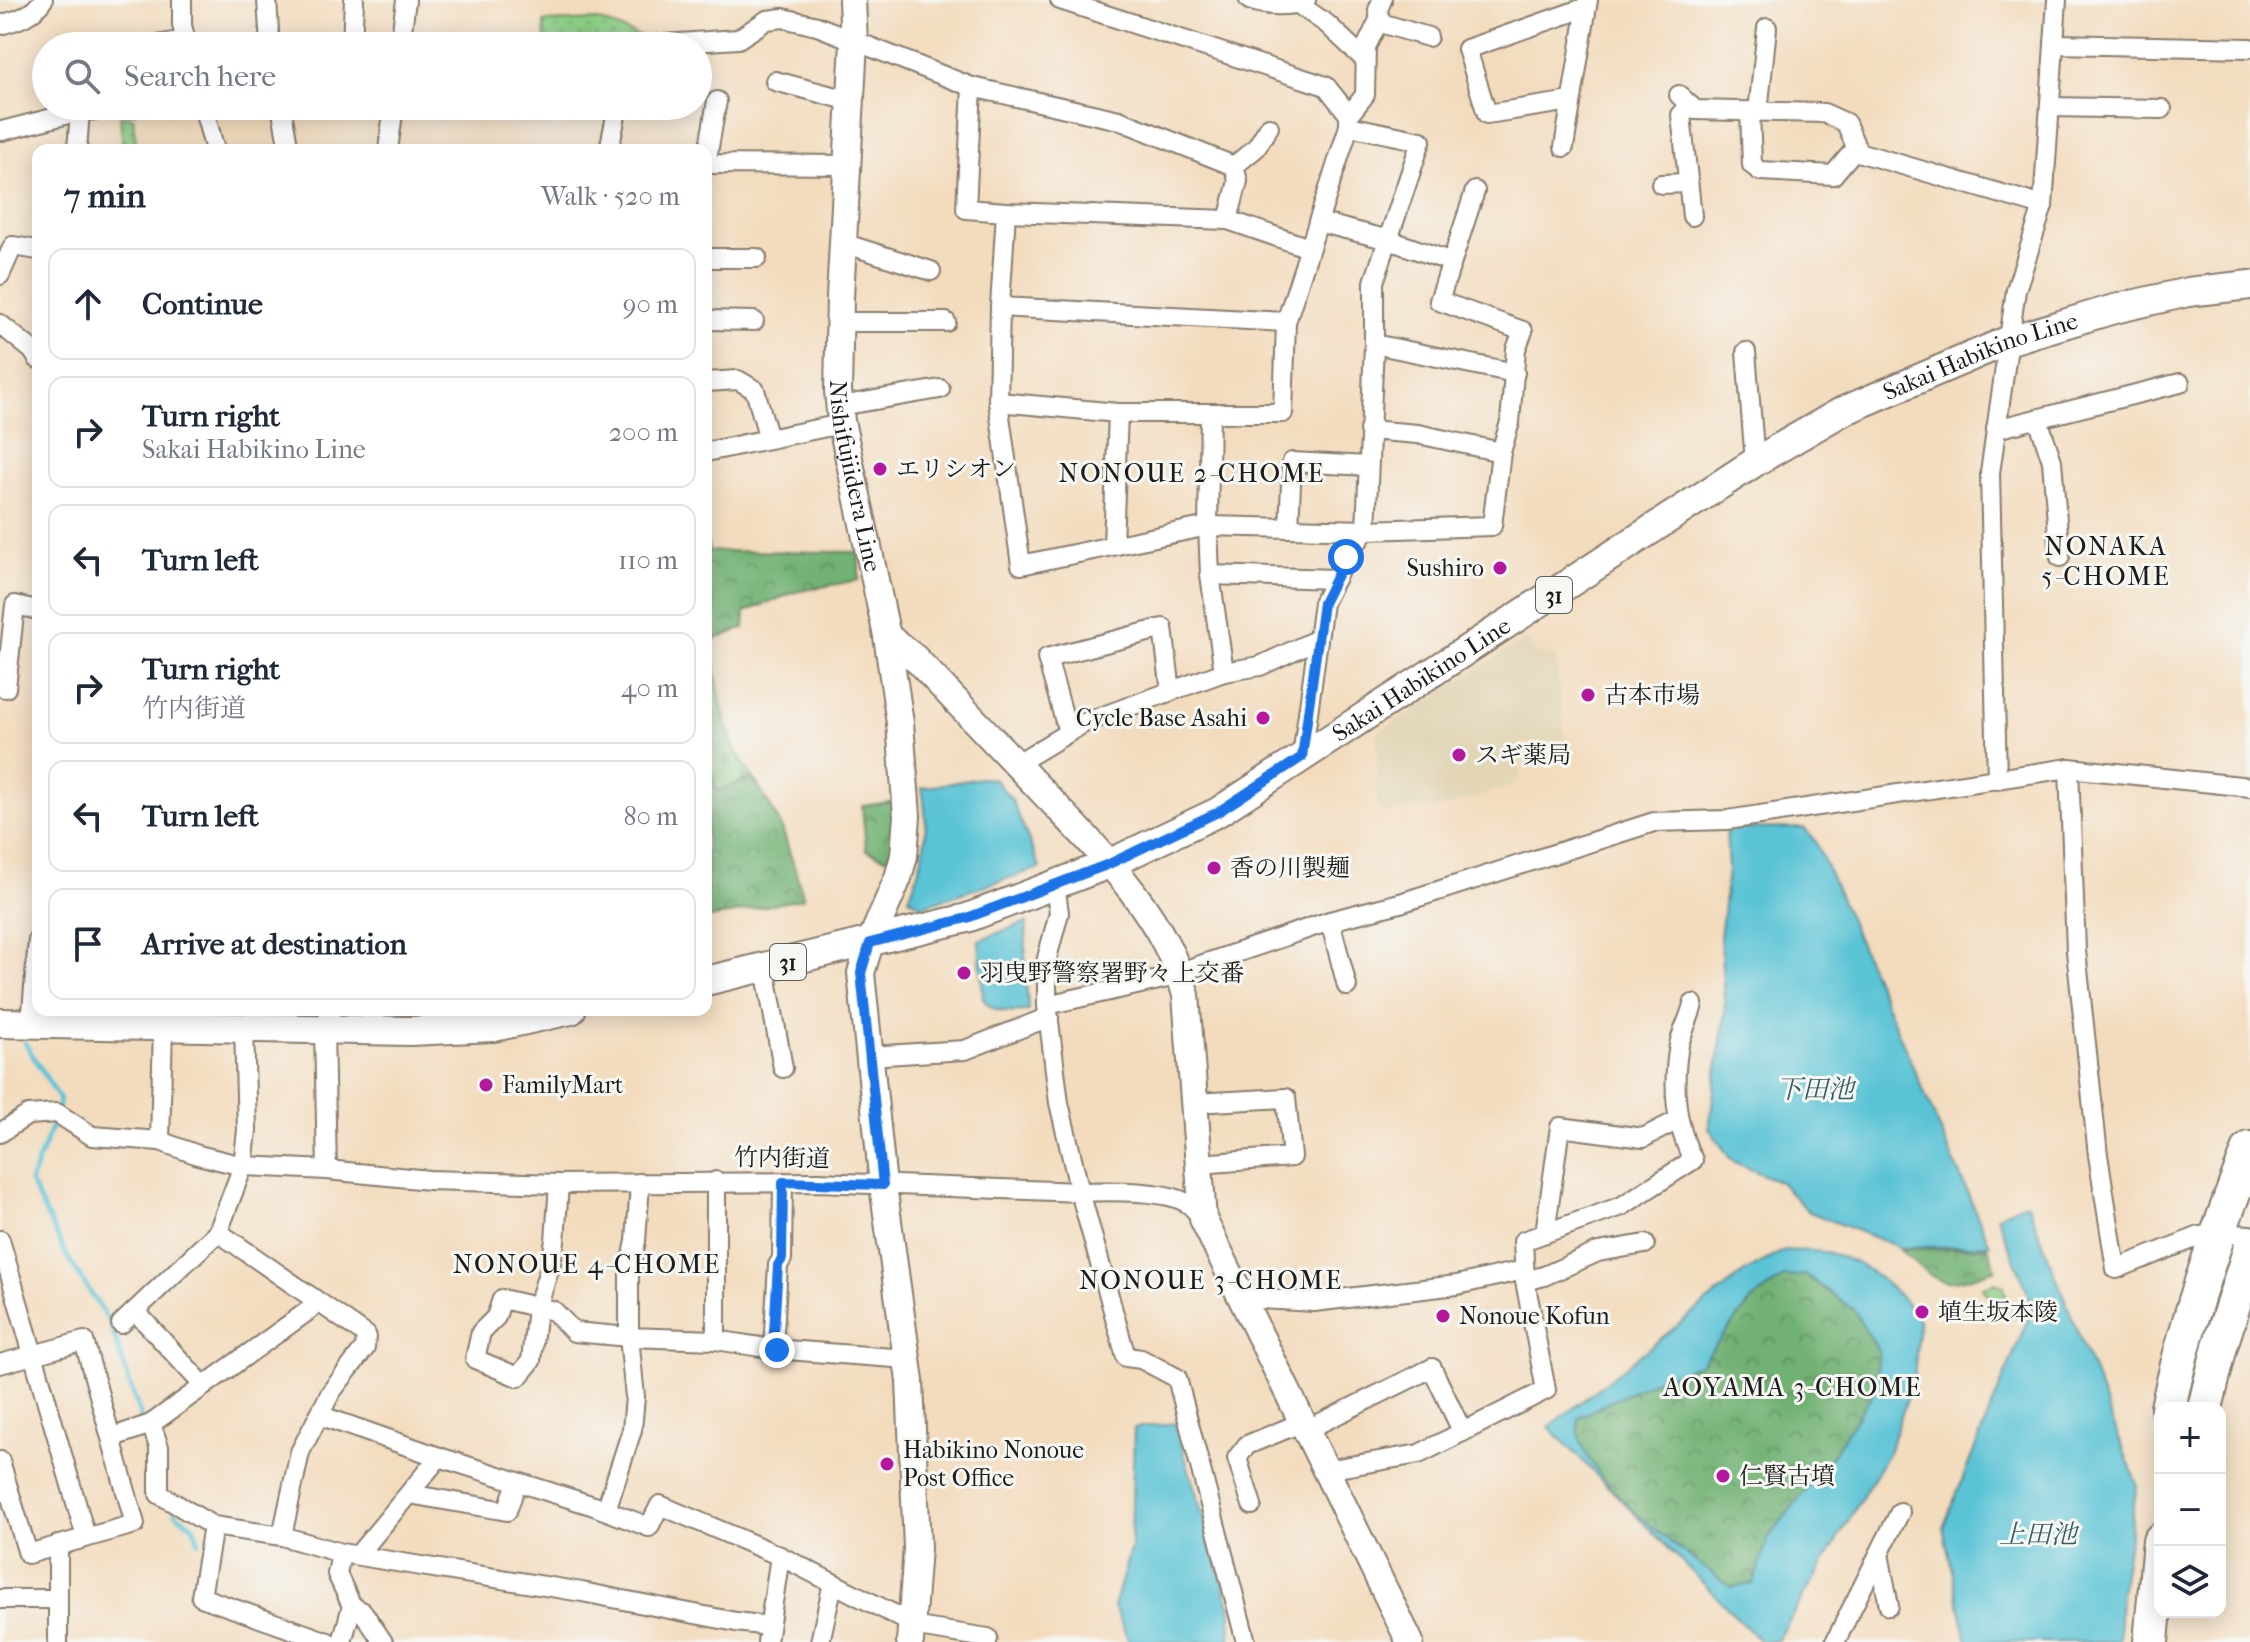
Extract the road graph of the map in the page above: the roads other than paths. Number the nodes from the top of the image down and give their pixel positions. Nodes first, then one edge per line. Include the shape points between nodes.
1 (43, 0) edge
2 (182, 0) edge
3 (267, 0) edge
4 (354, 0) edge
5 (406, 0) edge
6 (852, 0) edge
7 (1060, 0) edge
8 (1249, 0) edge
9 (2057, 0) edge
10 (1302, 2) edge
11 (1588, 3) edge
12 (1381, 9) edge
13 (0, 25) edge
14 (1767, 28) dead end
15 (184, 32) edge
16 (269, 32) edge
17 (353, 32) edge
18 (402, 32) edge
19 (1428, 37) dead end
20 (712, 41) edge
21 (854, 42) junction
22 (2054, 44) junction
23 (2250, 48) edge
24 (1365, 60) junction
25 (775, 81) dead end
26 (972, 87) junction
27 (717, 101) dead end
28 (851, 101) junction
29 (1571, 101) junction
30 (2050, 107) junction
31 (2162, 109) dead end
32 (1754, 112) junction
33 (45, 120) edge
34 (79, 120) edge
35 (207, 120) edge
36 (284, 120) edge
37 (392, 120) edge
38 (615, 120) edge
39 (1349, 120) junction
40 (1269, 127) dead end
41 (2, 131) dead end
42 (77, 144) edge
43 (213, 144) edge
44 (288, 144) edge
45 (389, 144) edge
46 (610, 144) edge
47 (709, 144) edge
48 (1564, 147) dead end
49 (1856, 148) junction
50 (712, 164) edge
51 (847, 165) junction
52 (1234, 166) junction
53 (1688, 183) junction
54 (1661, 184) dead end
55 (1475, 191) dead end
56 (2043, 206) junction
57 (1006, 212) junction
58 (1692, 216) dead end
59 (1228, 220) junction
60 (1318, 222) junction
61 (1389, 240) junction
62 (843, 243) junction
63 (1309, 248) junction
64 (32, 249) edge
65 (712, 258) edge
66 (757, 258) dead end
67 (1452, 262) junction
68 (931, 271) dead end
69 (0, 275) edge
70 (2250, 285) edge
71 (1000, 307) junction
72 (712, 320) edge
73 (754, 321) dead end
74 (839, 322) junction
75 (946, 322) dead end
76 (1286, 322) junction
77 (0, 324) edge
78 (2007, 341) junction
79 (1374, 344) junction
80 (32, 350) edge
81 (1746, 352) dead end
82 (1515, 373) junction
83 (712, 382) edge
84 (2180, 383) dead end
85 (940, 389) dead end
86 (998, 402) junction
87 (1118, 413) junction
88 (1210, 413) junction
89 (840, 415) junction
90 (2038, 419) junction
91 (1996, 429) junction
92 (1369, 430) junction
93 (769, 439) junction
94 (712, 451) edge
95 (1501, 452) junction
96 (1755, 462) junction
97 (1368, 466) junction
98 (1208, 526) junction
99 (1289, 528) junction
100 (1366, 530) junction
101 (1113, 545) junction
102 (2060, 557) dead end
103 (1210, 575) junction
104 (1335, 579) junction
105 (32, 609) edge
106 (887, 636) junction
107 (1318, 639) junction
108 (1224, 672) junction
109 (0, 687) edge
110 (1171, 691) junction
111 (1068, 732) junction
112 (1302, 757) junction
113 (1016, 764) junction
114 (2069, 768) junction
115 (1997, 780) junction
116 (2250, 787) edge
117 (1109, 864) junction
118 (1055, 884) junction
119 (1330, 921) junction
120 (870, 943) junction
121 (765, 968) junction
122 (1180, 973) junction
123 (712, 980) edge
124 (1347, 986) dead end
125 (1693, 1004) dead end
126 (32, 1011) edge
127 (1048, 1011) junction
128 (544, 1016) edge
129 (328, 1020) edge
130 (443, 1020) edge
131 (150, 1021) edge
132 (249, 1022) edge
133 (0, 1023) edge
134 (31, 1023) junction
135 (869, 1056) junction
136 (783, 1068) dead end
137 (1194, 1103) junction
138 (1678, 1120) junction
139 (0, 1133) edge
140 (160, 1141) junction
141 (2250, 1149) edge
142 (1199, 1164) junction
143 (243, 1166) junction
144 (327, 1170) junction
145 (716, 1181) junction
146 (783, 1182) junction
147 (640, 1183) junction
148 (559, 1184) junction
149 (883, 1185) junction
150 (1080, 1192) junction
151 (2250, 1202) edge
152 (1203, 1219) junction
153 (218, 1232) junction
154 (1545, 1233) junction
155 (2238, 1238) edge
156 (1645, 1244) dead end
157 (1, 1245) edge
158 (1524, 1276) junction
159 (1242, 1298) junction
160 (319, 1303) junction
161 (135, 1311) junction
162 (2250, 1312) edge
163 (121, 1324) dead end
164 (629, 1337) junction
165 (716, 1340) junction
166 (773, 1349) junction
167 (34, 1355) junction
168 (907, 1359) junction
169 (0, 1364) edge
170 (204, 1386) junction
171 (2169, 1402) edge
172 (2186, 1402) edge
173 (2206, 1402) edge
174 (2223, 1402) edge
175 (319, 1415) junction
176 (151, 1424) junction
177 (1304, 1426) junction
178 (1462, 1431) junction
179 (113, 1437) junction
180 (439, 1457) junction
181 (0, 1461) edge
182 (1326, 1470) junction
183 (517, 1482) junction
184 (409, 1494) junction
185 (1252, 1505) dead end
186 (606, 1510) junction
187 (1900, 1512) dead end
188 (213, 1526) junction
189 (282, 1536) junction
190 (86, 1537) junction
191 (58, 1545) junction
192 (2160, 1546) edge
193 (350, 1554) junction
194 (1879, 1554) junction
195 (780, 1556) junction
196 (833, 1583) junction
197 (0, 1599) edge
198 (58, 1599) junction
199 (352, 1606) junction
200 (1889, 1606) dead end
201 (2173, 1618) edge
202 (736, 1622) junction
203 (911, 1630) edge
204 (768, 1634) edge
205 (58, 1642) edge
206 (328, 1642) edge
207 (342, 1642) edge
208 (383, 1642) edge
209 (734, 1642) edge
210 (820, 1642) edge
211 (987, 1642) edge
212 (1246, 1642) edge
213 (1410, 1642) edge
214 (1835, 1642) edge
215 (2151, 1642) edge
216 (2171, 1642) edge

1 - 13 street via 20,20
2 - 15 street
3 - 16 street
4 - 17 street
5 - 18 street
6 - 21 street, Nishifujiidera Line
7 - 39 street via 1326,86
8 - 10 street
9 - 22 street
10 - 24 street
11 - 29 street
11 - 29 street via 1467,49 1487,114
12 - 19 street via 1381,23
12 - 24 street
14 - 32 street
20 - 21 street via 738,39 767,20 783,18
21 - 26 street
21 - 28 street, Nishifujiidera Line
22 - 23 street
22 - 30 street
24 - 39 street via 1365,95
25 - 28 street
26 - 52 street via 1119,120
26 - 57 street via 966,209
27 - 47 street
28 - 51 street, Nishifujiidera Line
29 - 48 street
30 - 31 street
30 - 56 street
32 - 49 street via 1824,113 1846,123
32 - 49 street via 1752,165 1760,171 1833,175
32 - 53 street via 1695,110 1685,100 1681,115
33 - 41 street
34 - 42 street
35 - 43 street
36 - 44 street
37 - 45 street
38 - 46 street
39 - 60 street
39 - 61 street via 1421,141
40 - 52 street via 1256,148
49 - 56 street
50 - 51 street
51 - 62 street, Nishifujiidera Line
52 - 59 street via 1238,181
53 - 54 street
53 - 58 street
55 - 67 street
56 - 78 street via 2016,290
57 - 59 street
57 - 71 street
59 - 63 street
60 - 61 street
60 - 63 street
61 - 67 street
61 - 79 street via 1374,282
62 - 68 street
62 - 74 street, Nishifujiidera Line
63 - 76 street
64 - 69 street via 13,246
65 - 66 street
67 - 82 street via 1439,301 1523,331
70 - 78 main road, Sakai Habikino Line / 31 via 2114,309
71 - 76 street
71 - 86 street
72 - 73 street
74 - 75 street
74 - 89 street, Nishifujiidera Line
76 - 88 street via 1283,413
77 - 80 street
78 - 91 street
78 - 96 main road, Sakai Habikino Line / 31 via 1841,412
79 - 82 street
79 - 92 street
81 - 96 street
82 - 95 street
83 - 93 street via 738,380 755,390
84 - 90 street
85 - 89 street
86 - 87 street
86 - 101 street via 1021,565
87 - 88 street
87 - 101 street
88 - 98 street
89 - 93 street
89 - 106 street, Nishifujiidera Line
90 - 91 street
90 - 102 street via 2052,461
91 - 115 street via 1990,473
92 - 95 street via 1418,434
92 - 97 street
93 - 94 street
95 - 100 street via 1492,526
96 - 112 main road, Sakai Habikino Line / 31
97 - 99 street via 1292,462
97 - 100 street
98 - 99 street
98 - 101 street
98 - 103 street
99 - 100 street
100 - 104 street
103 - 104 street
103 - 108 street
104 - 107 street via 1323,603
105 - 109 street via 15,605 6,688
106 - 113 street via 915,658
106 - 120 street, Nishifujiidera Line via 900,723 907,835 898,878
107 - 108 street via 1260,666
107 - 112 street
108 - 110 street
110 - 111 street
110 - 111 street via 1163,628 1047,658
111 - 113 street
112 - 117 main road, Sakai Habikino Line / 31 via 1218,812
113 - 117 street
114 - 115 street
114 - 116 street
114 - 155 street via 2076,951 2116,1269 2200,1236
115 - 119 street via 1727,820 1654,822
117 - 118 main road, Sakai Habikino Line / 31
117 - 122 street via 1161,933
118 - 120 main road, Sakai Habikino Line / 31 via 967,918
118 - 127 street via 1059,913 1047,958
119 - 122 street
119 - 124 street
120 - 121 main road, Sakai Habikino Line / 31
120 - 135 street, Nishifujiidera Line via 861,973
121 - 123 main road, Sakai Habikino Line / 31
121 - 136 street
122 - 127 street
122 - 137 street
125 - 138 street via 1679,1043
126 - 134 street
127 - 135 street via 965,1050
127 - 150 street via 1059,1103
128 - 130 main road via 494,1027
129 - 130 main road
129 - 132 main road
129 - 144 street
131 - 132 main road
131 - 134 main road
131 - 140 street
132 - 143 street
133 - 134 main road
135 - 149 street, Nishifujiidera Line
137 - 142 street
137 - 142 street via 1286,1098 1292,1157
138 - 154 street via 1693,1160 1622,1206
138 - 154 street via 1643,1138 1560,1127
139 - 140 street, 竹内街道 via 28,1115 57,1113 92,1136
140 - 143 street, 竹内街道
141 - 155 highway
142 - 152 street
143 - 144 street, 竹内街道
143 - 153 street
144 - 148 street, 竹内街道
145 - 146 street, 竹内街道
145 - 147 street, 竹内街道
145 - 165 street
146 - 149 street, 竹内街道
146 - 166 street
147 - 148 street, 竹内街道
147 - 164 street via 629,1274
148 - 164 street via 555,1241 537,1308 554,1311 574,1332
149 - 150 street, 竹内街道
149 - 168 street, Nishifujiidera Line
150 - 152 street, 竹内街道 via 1156,1195 1188,1203
150 - 212 street via 1126,1357 1177,1378
151 - 155 highway
152 - 159 street
153 - 160 street
153 - 161 street
154 - 158 street via 1523,1241
155 - 171 highway via 2186,1329
155 - 172 highway via 2200,1340
155 - 173 highway
156 - 158 street via 1598,1252 1544,1276
157 - 167 street
158 - 159 street via 1314,1302
158 - 178 street via 1546,1390
159 - 177 street
160 - 170 street
160 - 175 street via 366,1335 365,1348
161 - 163 street
161 - 170 street
162 - 174 highway
164 - 165 street
164 - 186 street via 635,1397 632,1430
165 - 166 street
166 - 168 street
167 - 169 street
167 - 179 street via 84,1341
167 - 190 street
168 - 203 street, Nishifujiidera Line via 917,1548
170 - 176 street
175 - 180 street
175 - 189 street via 300,1452
176 - 179 street
176 - 188 street via 159,1447 159,1494
177 - 178 street via 1432,1368
177 - 182 street
177 - 185 street via 1247,1445 1237,1458
178 - 182 street via 1419,1454
179 - 190 street via 135,1524
180 - 183 street
180 - 184 street
181 - 191 street via 28,1554
182 - 213 street
183 - 184 street via 507,1511
183 - 186 street
184 - 193 street
186 - 195 street via 649,1527 660,1505
187 - 194 street
188 - 189 street
188 - 206 street via 201,1597
189 - 193 street
190 - 191 street
191 - 198 street
192 - 215 highway
193 - 199 street via 337,1574
193 - 202 street
194 - 200 street
194 - 214 street
195 - 196 street
195 - 204 street
196 - 203 street
196 - 210 street
197 - 198 street
198 - 205 street
199 - 207 street
199 - 208 street via 363,1612
201 - 216 highway
202 - 204 street
202 - 209 street
203 - 211 street via 988,1638

